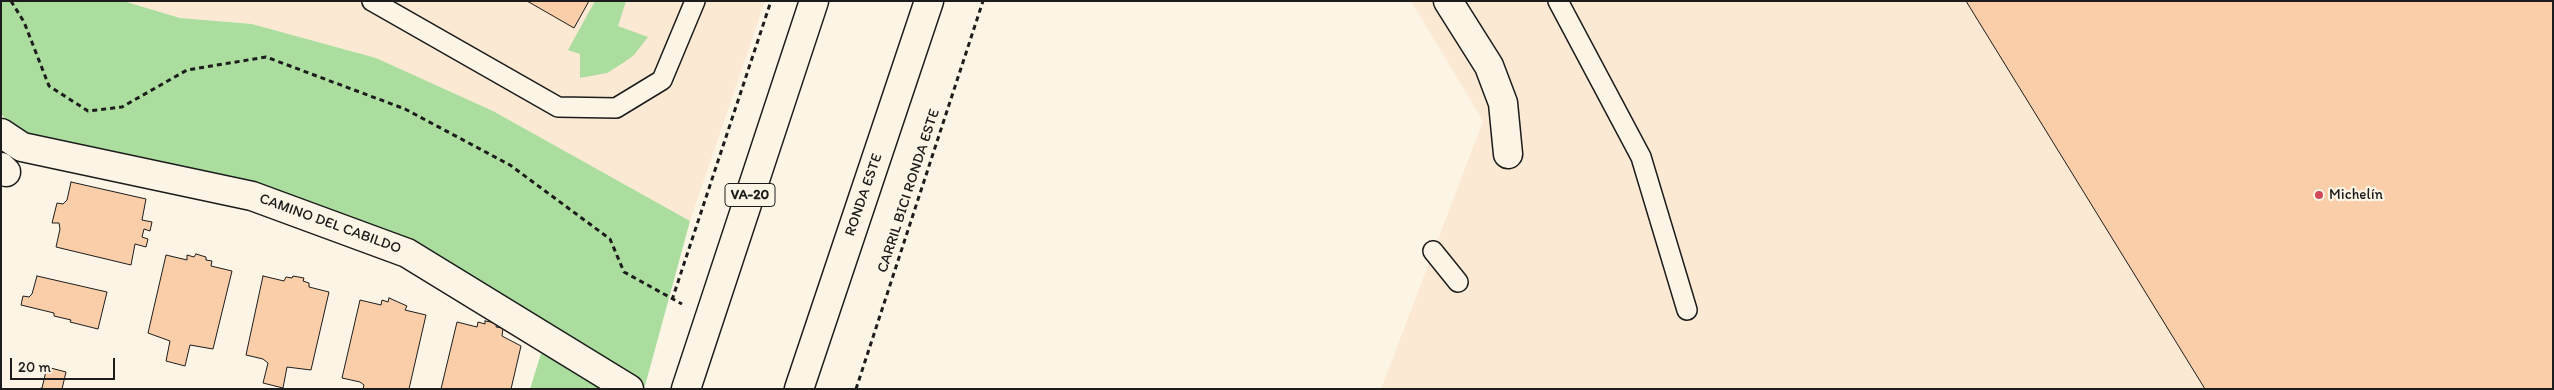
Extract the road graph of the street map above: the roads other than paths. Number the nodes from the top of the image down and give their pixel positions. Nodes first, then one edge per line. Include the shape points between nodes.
1 (372, 1) edge
2 (695, 1) edge
3 (814, 1) edge
4 (929, 1) edge
5 (1448, 1) edge
6 (1558, 1) edge
7 (1, 133) edge
8 (1508, 154) dead end
9 (1433, 251) dead end
10 (1458, 282) dead end
11 (1687, 310) dead end
12 (629, 389) edge
13 (686, 389) edge
14 (799, 389) edge

1 - 2 lane via 558,107 616,108 662,80
3 - 13 main road, VA-20
4 - 14 main road, RONDA ESTE
5 - 8 main road via 1489,66 1503,103
6 - 11 lane via 1640,156
7 - 12 main road, CAMINO DEL CABILDO via 22,147 252,196 407,253
9 - 10 lane

